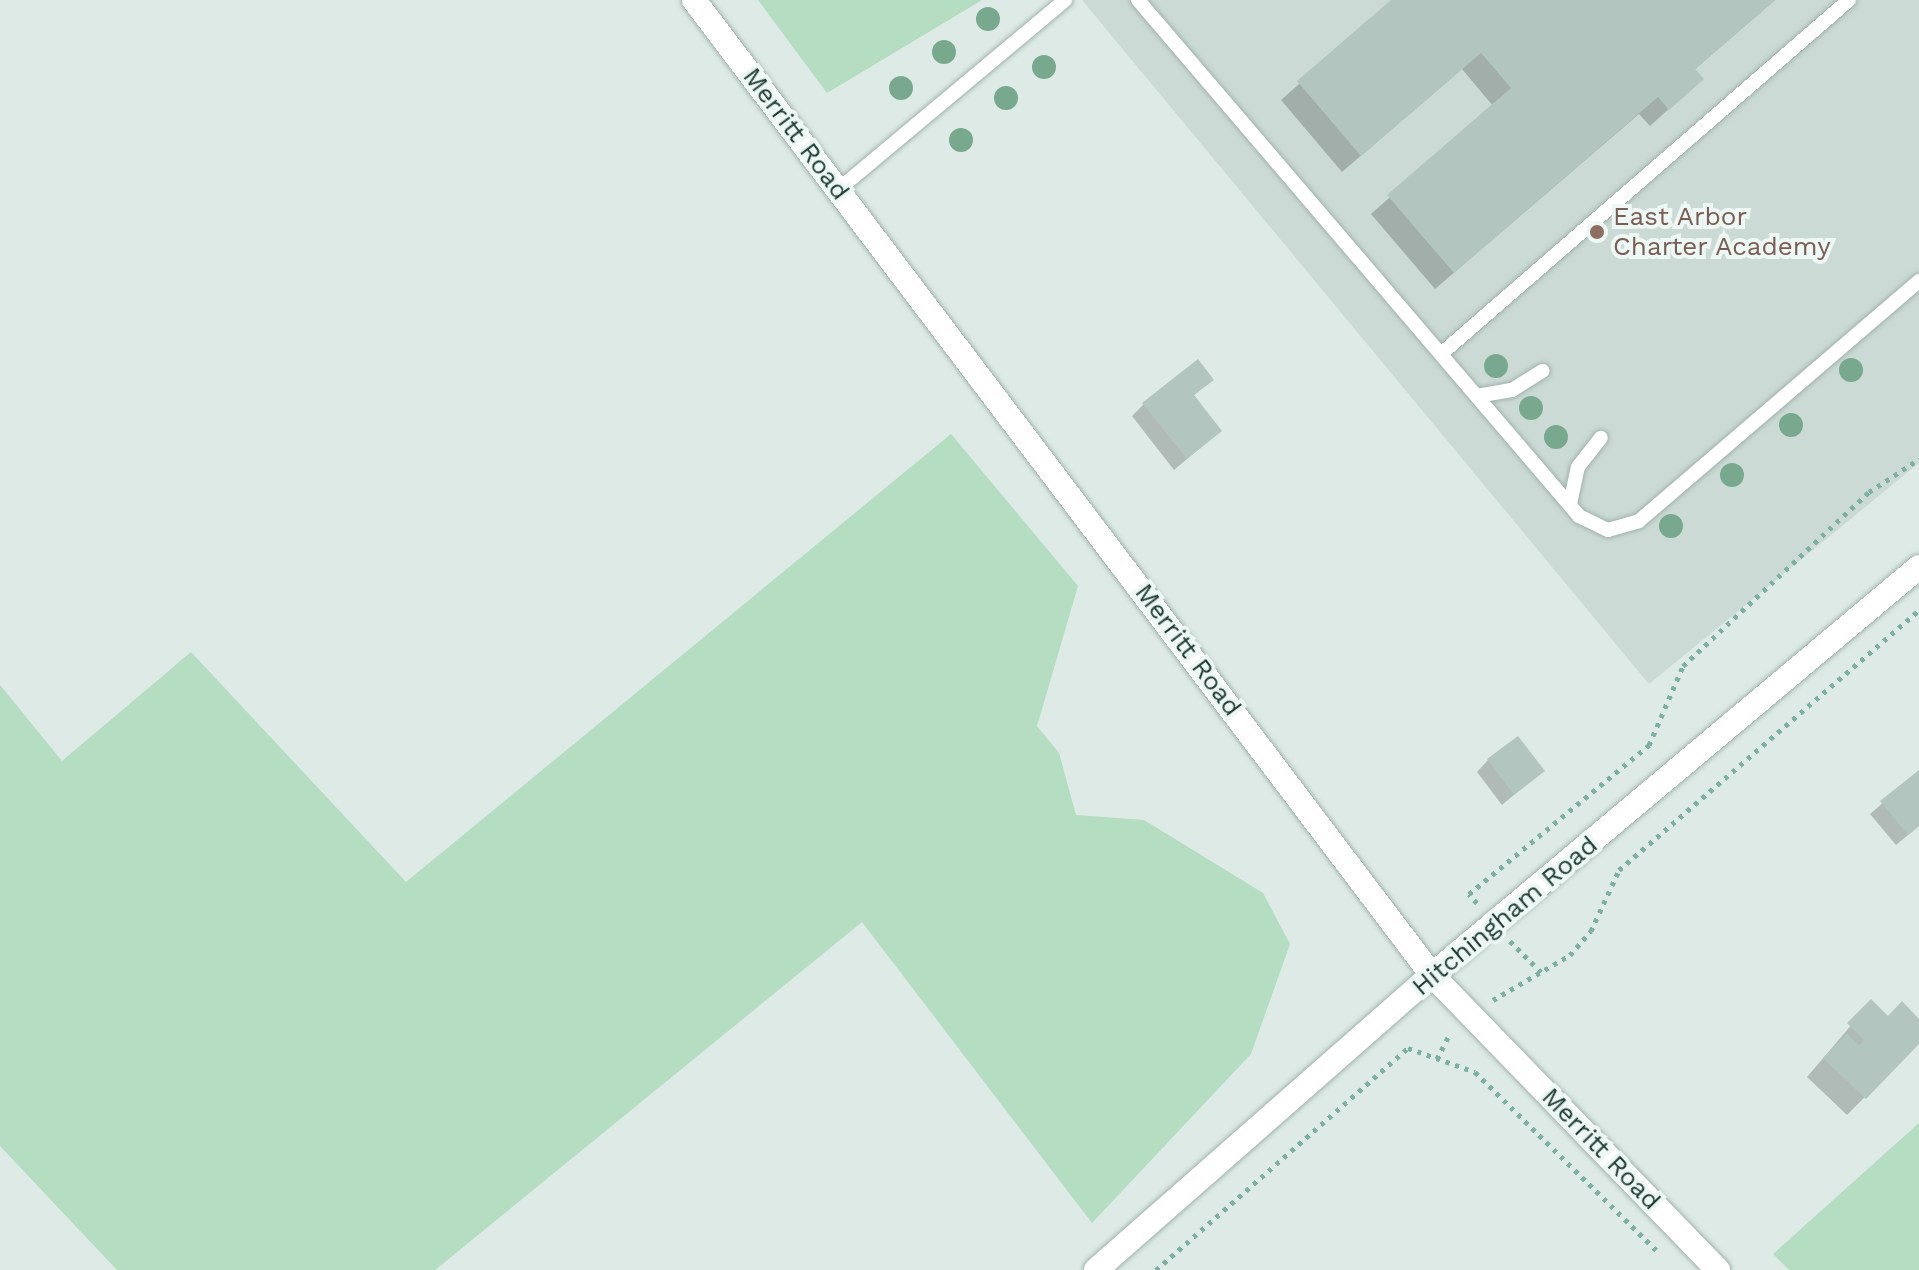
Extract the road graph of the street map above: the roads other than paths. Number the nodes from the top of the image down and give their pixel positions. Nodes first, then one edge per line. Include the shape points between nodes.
1 (694, 0) edge
2 (1065, 0) edge
3 (1138, 0) edge
4 (1849, 0) edge
5 (838, 190) junction
6 (1919, 281) edge
7 (1441, 354) junction
8 (1542, 371) dead end
9 (1477, 396) junction
10 (1601, 438) dead end
11 (1570, 504) junction
12 (1919, 567) edge
13 (1432, 975) junction
14 (1096, 1270) edge
15 (1718, 1270) edge

1 - 5 street, Merritt Road
2 - 5 lane
3 - 7 lane
4 - 7 lane
5 - 13 street, Merritt Road
6 - 11 lane via 1639,521 1608,530
7 - 9 lane
8 - 9 lane via 1512,390
9 - 11 lane
10 - 11 lane via 1578,467
12 - 13 street, Hitchingham Road
13 - 14 street, Hitchingham Road
13 - 15 street, Merritt Road

